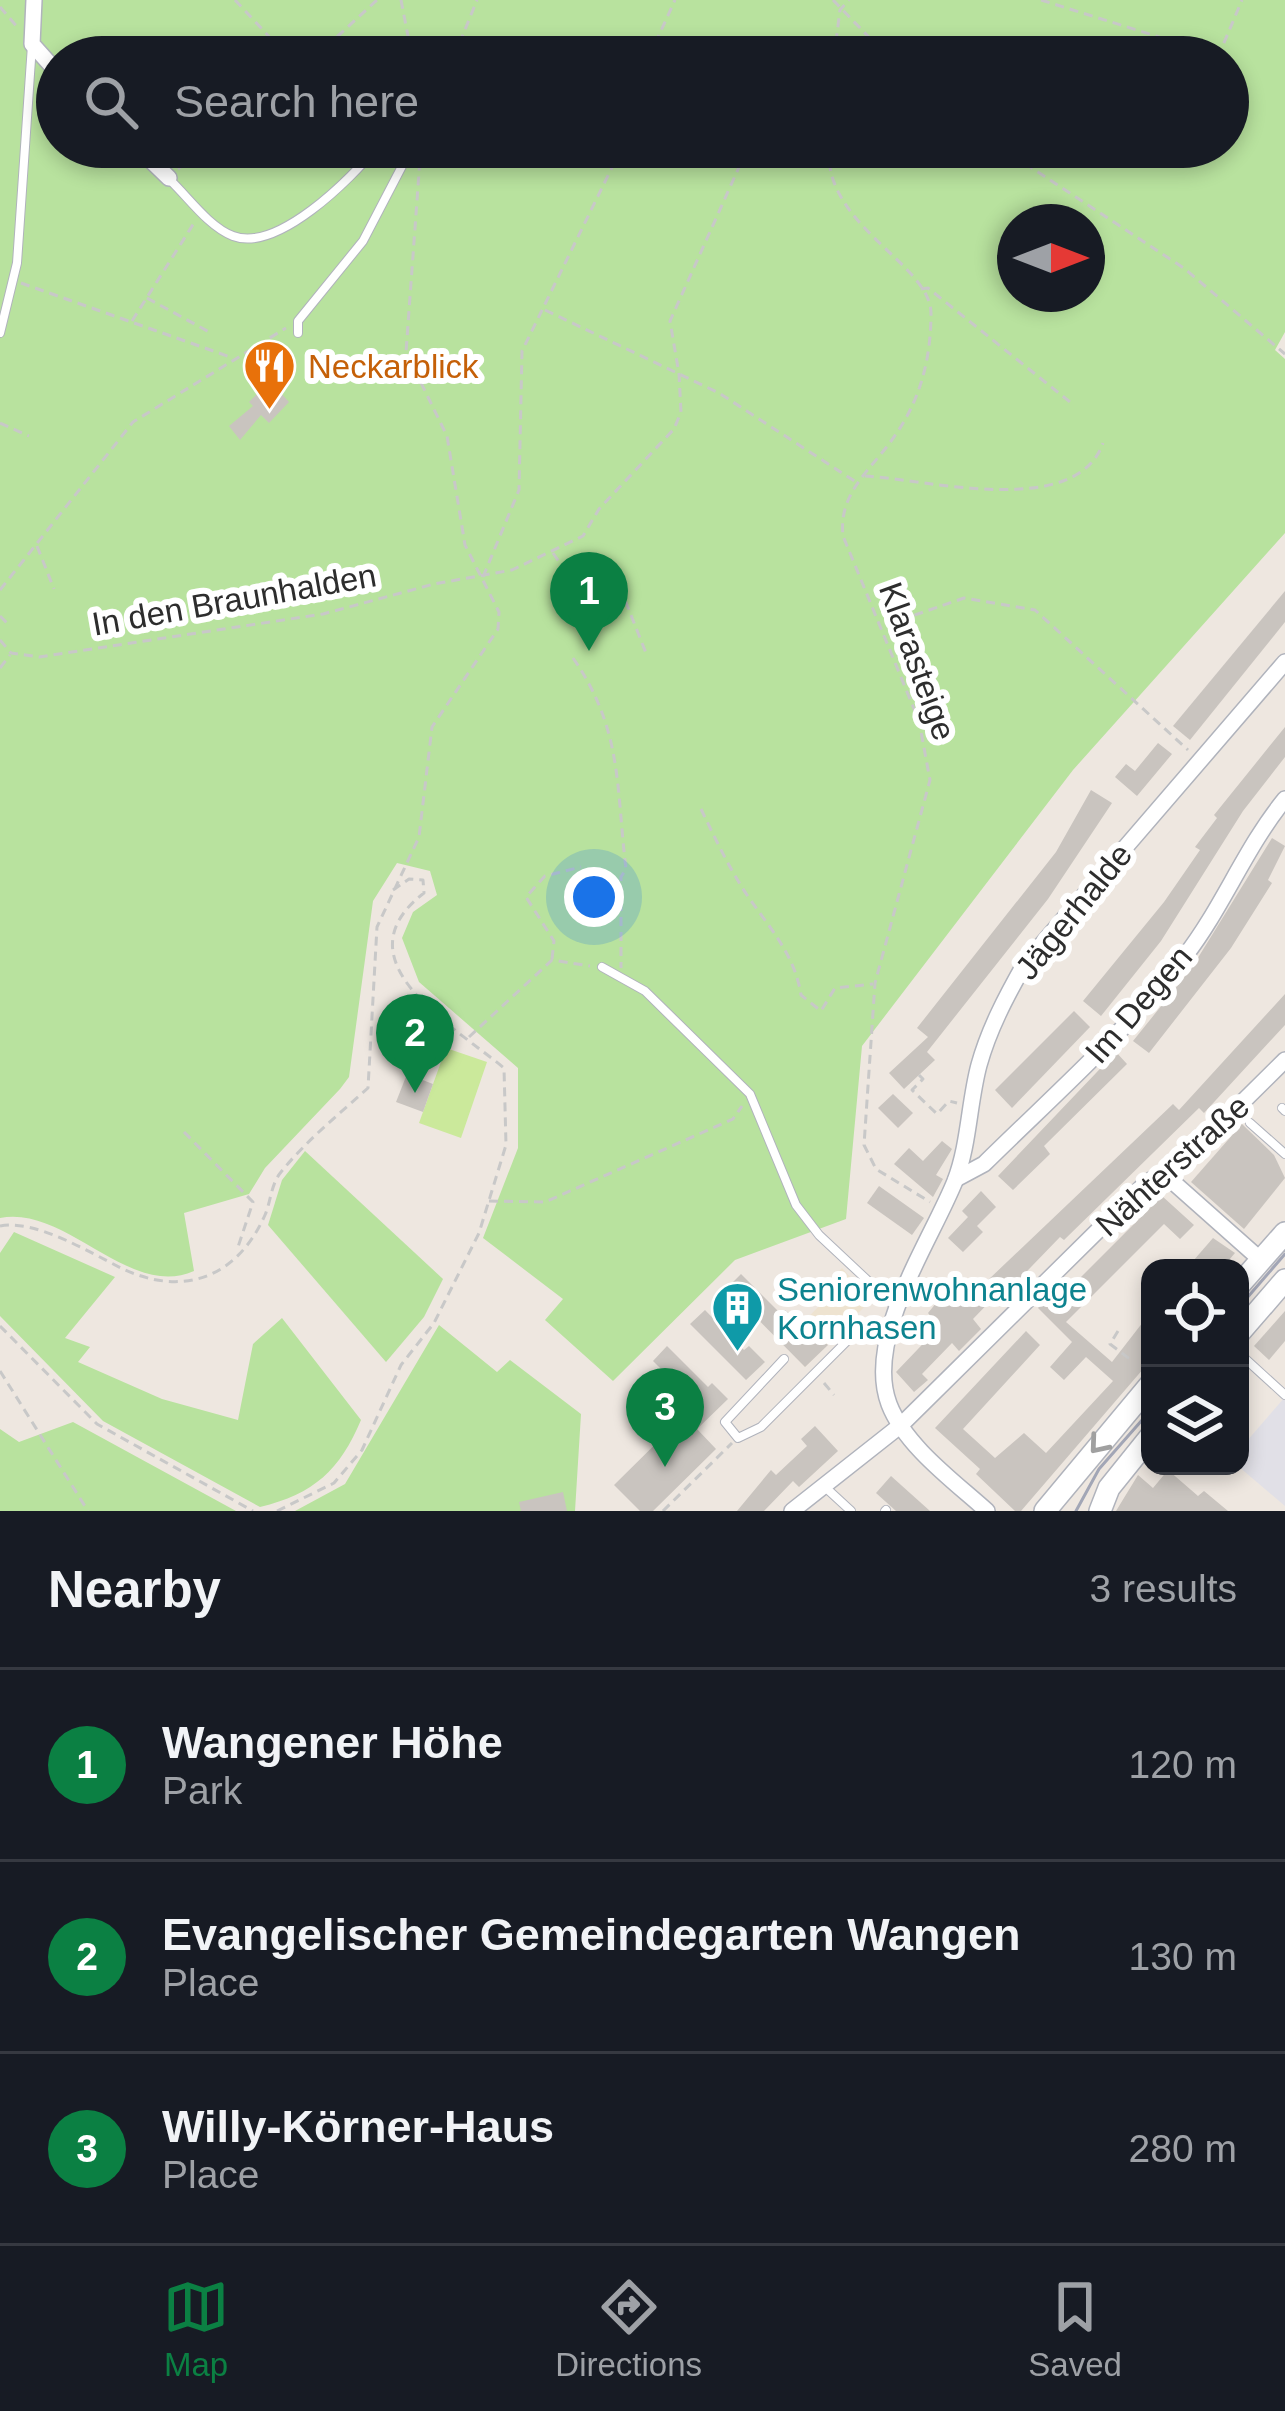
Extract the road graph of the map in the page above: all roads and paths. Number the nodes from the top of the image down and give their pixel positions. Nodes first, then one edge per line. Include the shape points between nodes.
1 (34, 0) edge
2 (235, 0) edge
3 (377, 0) edge
4 (401, 0) edge
5 (477, 0) edge
6 (675, 0) edge
7 (833, 0) edge
8 (849, 0) edge
9 (1041, 0) edge
10 (1243, 0) edge
11 (0, 7) edge
12 (840, 10) junction
13 (268, 36) edge
14 (341, 36) edge
15 (408, 36) edge
16 (462, 36) edge
17 (659, 36) edge
18 (837, 36) edge
19 (867, 36) edge
20 (1157, 36) edge
21 (1227, 36) edge
22 (32, 44) junction
23 (36, 48) edge
24 (159, 168) edge
25 (180, 168) edge
26 (356, 168) edge
27 (402, 168) edge
28 (420, 168) edge
29 (612, 168) edge
30 (739, 168) edge
31 (828, 168) edge
32 (1032, 168) edge
33 (169, 178) junction
34 (202, 211) junction
35 (14, 281) junction
36 (921, 289) junction
37 (0, 291) edge
38 (147, 298) junction
39 (542, 309) junction
40 (298, 321) junction
41 (131, 322) junction
42 (197, 328) junction
43 (186, 331) dead end
44 (0, 333) edge
45 (211, 333) dead end
46 (298, 333) dead end
47 (1284, 351) edge
48 (234, 359) junction
49 (679, 374) junction
50 (1070, 402) dead end
51 (0, 423) edge
52 (29, 436) dead end
53 (1103, 443) dead end
54 (863, 476) junction
55 (857, 483) junction
56 (37, 543) junction
57 (553, 553) junction
58 (483, 579) junction
59 (54, 589) dead end
60 (0, 590) edge
61 (0, 616) edge
62 (9, 625) dead end
63 (883, 626) junction
64 (0, 640) edge
65 (11, 653) junction
66 (646, 653) dead end
67 (573, 658) dead end
68 (1285, 662) edge
69 (0, 668) edge
70 (1198, 759) junction
71 (1285, 799) edge
72 (701, 809) dead end
73 (581, 867) dead end
74 (392, 891) junction
75 (551, 960) junction
76 (602, 967) joint
77 (617, 976) junction
78 (875, 983) junction
79 (467, 1038) junction
80 (1285, 1060) edge
81 (919, 1075) dead end
82 (750, 1094) junction
83 (949, 1101) dead end
84 (1250, 1123) dead end
85 (184, 1132) dead end
86 (1285, 1154) edge
87 (1163, 1174) junction
88 (956, 1179) junction
89 (489, 1201) junction
90 (941, 1209) junction
91 (0, 1226) edge
92 (1285, 1233) edge
93 (238, 1252) junction
94 (1262, 1261) junction
95 (1249, 1275) edge
96 (1285, 1280) edge
97 (898, 1310) junction
98 (1249, 1322) edge
99 (0, 1326) edge
100 (1118, 1331) dead end
101 (887, 1338) junction
102 (784, 1359) dead end
103 (1131, 1360) dead end
104 (1249, 1362) edge
105 (0, 1371) edge
106 (815, 1372) junction
107 (1285, 1394) edge
108 (834, 1395) dead end
109 (1141, 1396) edge
110 (901, 1425) junction
111 (738, 1438) junction
112 (1141, 1448) edge
113 (823, 1485) junction
114 (1045, 1509) edge
115 (88, 1511) edge
116 (253, 1511) edge
117 (277, 1511) edge
118 (663, 1511) edge
119 (792, 1511) edge
120 (850, 1511) edge
121 (987, 1511) edge
122 (1100, 1511) edge

1 - 22 street
2 - 13 path
3 - 14 path
4 - 15 path
5 - 16 path
6 - 17 path
7 - 12 path
8 - 12 path
9 - 20 path
10 - 21 path
11 - 22 path
12 - 18 path
12 - 19 path
22 - 23 street
22 - 35 lane
24 - 33 street
25 - 33 path
26 - 34 lane via 324,200 263,238 226,234
27 - 40 lane via 363,241
28 - 58 path via 406,352 447,436 465,545
29 - 39 path
30 - 49 path via 670,321
31 - 36 path via 856,224
32 - 47 path via 1185,269
33 - 34 lane
34 - 38 path
35 - 37 lane
35 - 41 path
35 - 44 lane
36 - 50 path
36 - 54 path, Klarasteige via 931,305 923,383
38 - 41 path
38 - 42 path
39 - 49 path
39 - 58 path via 522,352 519,490
40 - 46 lane
40 - 48 path
41 - 48 path
42 - 43 path
42 - 45 path
48 - 56 path via 133,422
49 - 55 path
49 - 57 path via 674,429 584,536
51 - 52 path
53 - 54 path via 1090,466 1060,483 970,490
54 - 55 path, Klarasteige
55 - 63 path, Klarasteige via 841,517 843,536
56 - 59 path
56 - 60 path
57 - 58 path, In den Braunhalden
57 - 66 path via 562,566 623,595
58 - 65 path, In den Braunhalden via 301,618 39,657
58 - 74 path via 498,629 432,727 419,837
61 - 62 path
63 - 70 path via 964,598 1034,610
63 - 78 path, Klarasteige via 919,721 930,780
64 - 65 path
65 - 69 path
67 - 77 path via 595,691 618,760 626,869
68 - 70 street, Jägerhalde
70 - 88 street, Jägerhalde via 1015,981 980,1064
71 - 88 street, Im Degen via 1190,950 1141,1010 984,1164
72 - 78 path via 774,929 801,995 821,1011 835,988
73 - 75 path via 545,876 526,897 554,941
74 - 79 path via 422,880 424,893 396,919 396,964 406,987
74 - 93 path via 377,927 368,1088 277,1177 265,1217
75 - 76 path
75 - 79 path
76 - 77 lane
77 - 82 lane via 645,991
78 - 90 path, Klarasteige via 864,1145 876,1168
79 - 89 path via 504,1068 506,1145
80 - 87 street, Nähterstraße
81 - 83 path via 912,1090 937,1114
82 - 89 path via 734,1119 595,1184 545,1202
82 - 97 lane via 796,1205
84 - 86 lane
85 - 93 path via 253,1202
87 - 94 street
87 - 110 street, Nähterstraße
88 - 90 street, Jägerhalde
89 - 117 path via 362,1450 334,1483
90 - 97 street, Jägerhalde
91 - 93 path via 33,1229 153,1284 184,1285
92 - 94 street
94 - 95 street
96 - 98 street
97 - 101 street, Jägerhalde
99 - 116 path via 97,1424
100 - 103 path via 1110,1344
101 - 106 lane via 851,1337
101 - 110 street, Jägerhalde via 884,1382
102 - 111 lane via 725,1422
104 - 107 lane
105 - 115 path
106 - 108 path
106 - 111 lane
109 -> 114 street
110 - 113 street, Nähterstraße
110 - 121 street
111 - 118 path
112 - 122 street
113 - 119 street, Nähterstraße
113 - 120 lane

